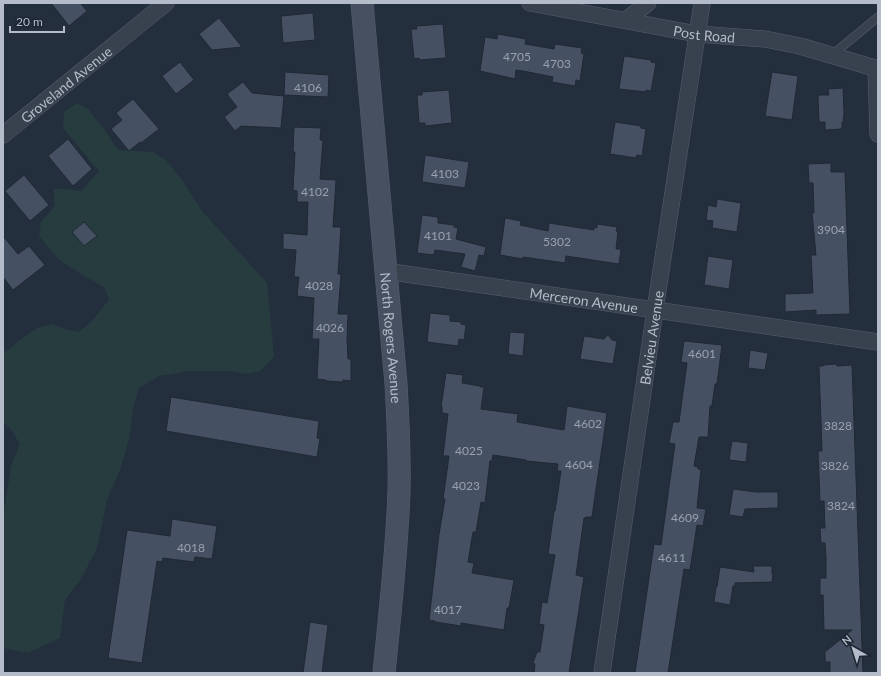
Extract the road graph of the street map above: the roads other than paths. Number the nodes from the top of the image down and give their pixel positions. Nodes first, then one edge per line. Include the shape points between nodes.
1 (166, 3) edge
2 (362, 3) edge
3 (530, 3) edge
4 (648, 3) edge
5 (702, 3) edge
6 (878, 17) edge
7 (626, 20) junction
8 (697, 34) junction
9 (832, 55) junction
10 (877, 69) edge
11 (878, 134) edge
12 (3, 135) edge
13 (385, 272) junction
14 (655, 310) junction
15 (878, 342) edge
16 (384, 673) edge
17 (602, 673) edge

1 - 12 street, Groveland Avenue
2 - 13 street, North Rogers Avenue
3 - 7 street, Post Road
4 - 7 street
5 - 8 street, Belvieu Avenue
6 - 9 lane
7 - 8 street, Post Road
8 - 9 street, Post Road via 765,39
8 - 14 street, Belvieu Avenue
9 - 10 street, Post Road
10 - 11 street
13 - 14 street, Merceron Avenue
13 - 16 street, North Rogers Avenue via 396,384 399,490
14 - 15 street, Merceron Avenue
14 - 17 street, Belvieu Avenue

